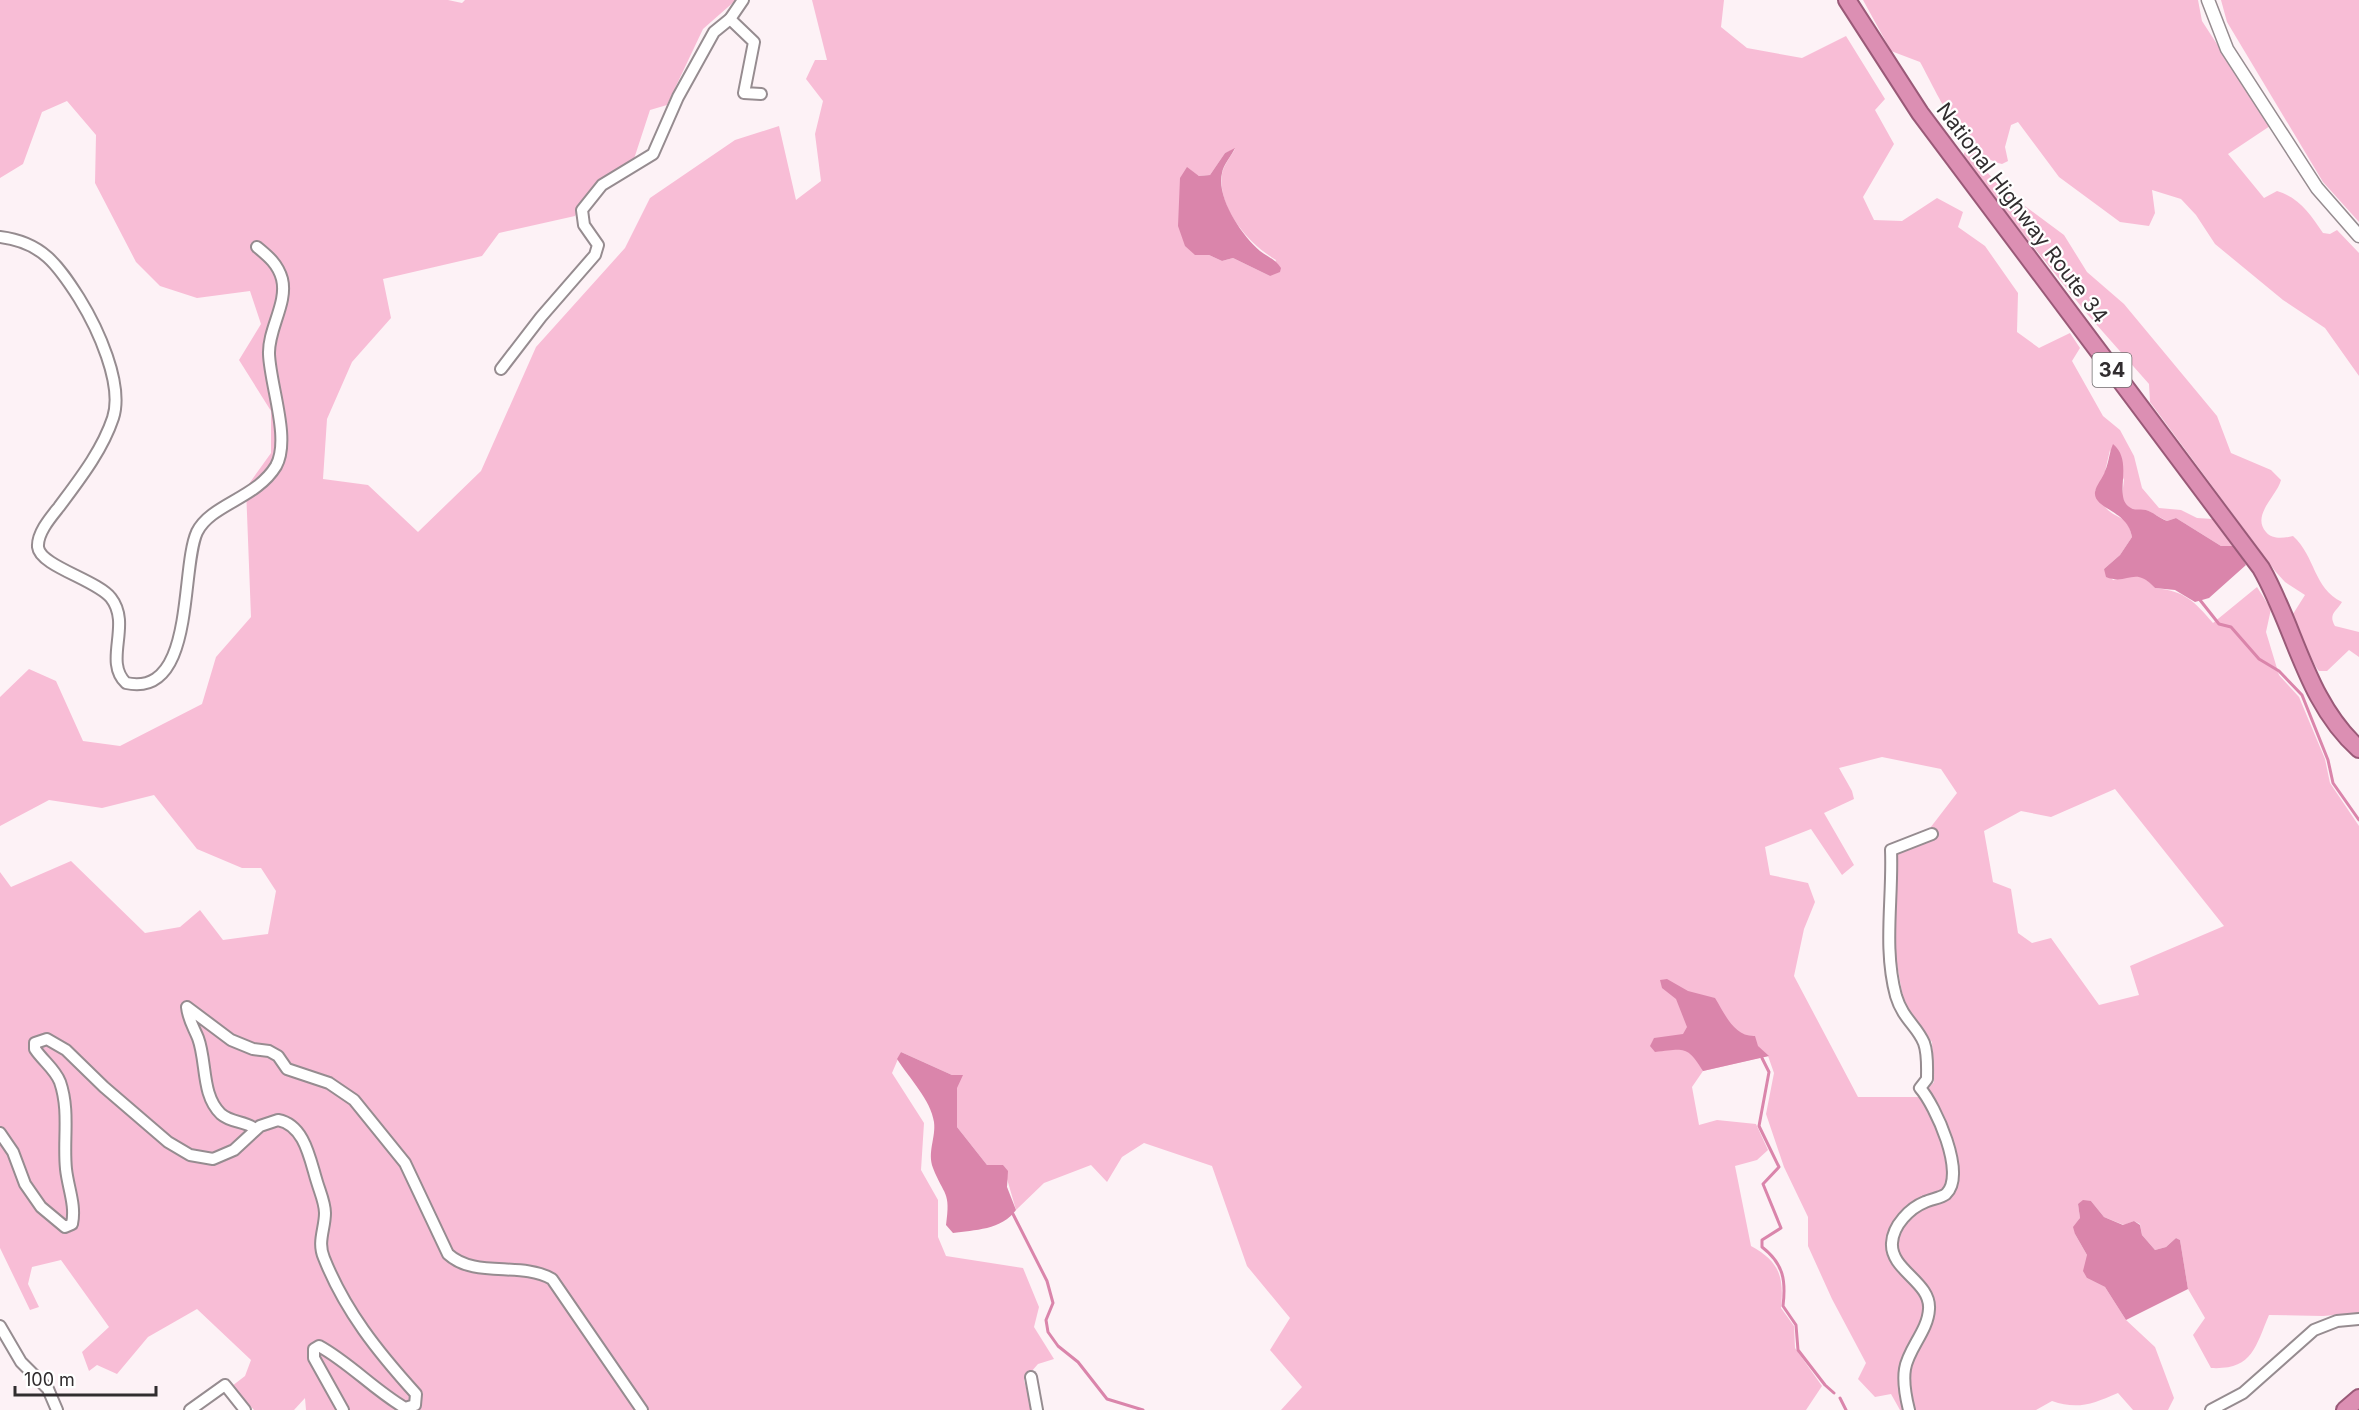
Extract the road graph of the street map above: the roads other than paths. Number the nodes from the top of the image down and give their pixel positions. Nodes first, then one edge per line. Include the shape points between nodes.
1 (743, 0) edge
2 (1847, 0) edge
3 (2208, 0) edge
4 (730, 19) junction
5 (761, 94) dead end
6 (2359, 236) edge
7 (0, 237) edge
8 (257, 247) dead end
9 (501, 369) dead end
10 (2359, 749) edge
11 (1932, 834) dead end
12 (255, 1130) junction
13 (0, 1134) edge
14 (2359, 1319) edge
15 (0, 1326) edge
16 (1031, 1377) dead end
17 (2359, 1398) edge
18 (57, 1410) edge
19 (190, 1410) edge
20 (245, 1410) edge
21 (343, 1410) edge
22 (642, 1410) edge
23 (1037, 1410) edge
24 (1908, 1410) edge
25 (2211, 1410) edge
26 (2345, 1410) edge

1 - 4 street
2 - 10 highway, National Highway Route 34 / 34 via 1920,113 2261,568 2276,594 2315,690 2337,726
3 - 6 street via 2227,49 2310,178
4 - 5 street via 754,42 744,93
4 - 9 street via 714,32 678,97 653,154 602,184 582,210 584,225 598,245 595,255
7 - 8 street via 33,246 58,268 87,312 111,370 116,399 114,416 81,478 47,522 38,548 45,558 106,591 116,604 121,626 118,671 126,683 134,685 146,684 161,673 176,646 192,549 203,523 255,490 280,456 281,427 268,351 283,290 282,278 273,261
11 - 24 street via 1891,850 1893,893 1888,939 1896,995 1908,1023 1923,1040 1927,1079 1920,1088 1932,1101 1949,1146 1953,1184 1946,1194 1911,1209 1892,1242 1893,1252 1923,1291 1929,1309 1905,1368
12 - 13 street via 234,1150 213,1159 190,1155 168,1142 66,1050 47,1039 35,1043 35,1049 60,1082 68,1120 64,1135 72,1224 65,1227 40,1207
12 - 21 street via 285,1121 306,1145 325,1211 322,1255 339,1293 379,1353 416,1394 415,1405 405,1408 319,1346 312,1354
12 - 22 street via 220,1113 214,1103 187,1007 231,1040 269,1051 287,1069 329,1083 354,1100 405,1163 448,1254 470,1266 533,1270 552,1280
14 - 25 street via 2337,1321 2314,1330 2243,1393
15 - 18 street via 21,1362 48,1389
16 - 23 street
17 - 26 highway
19 - 20 street via 225,1385

